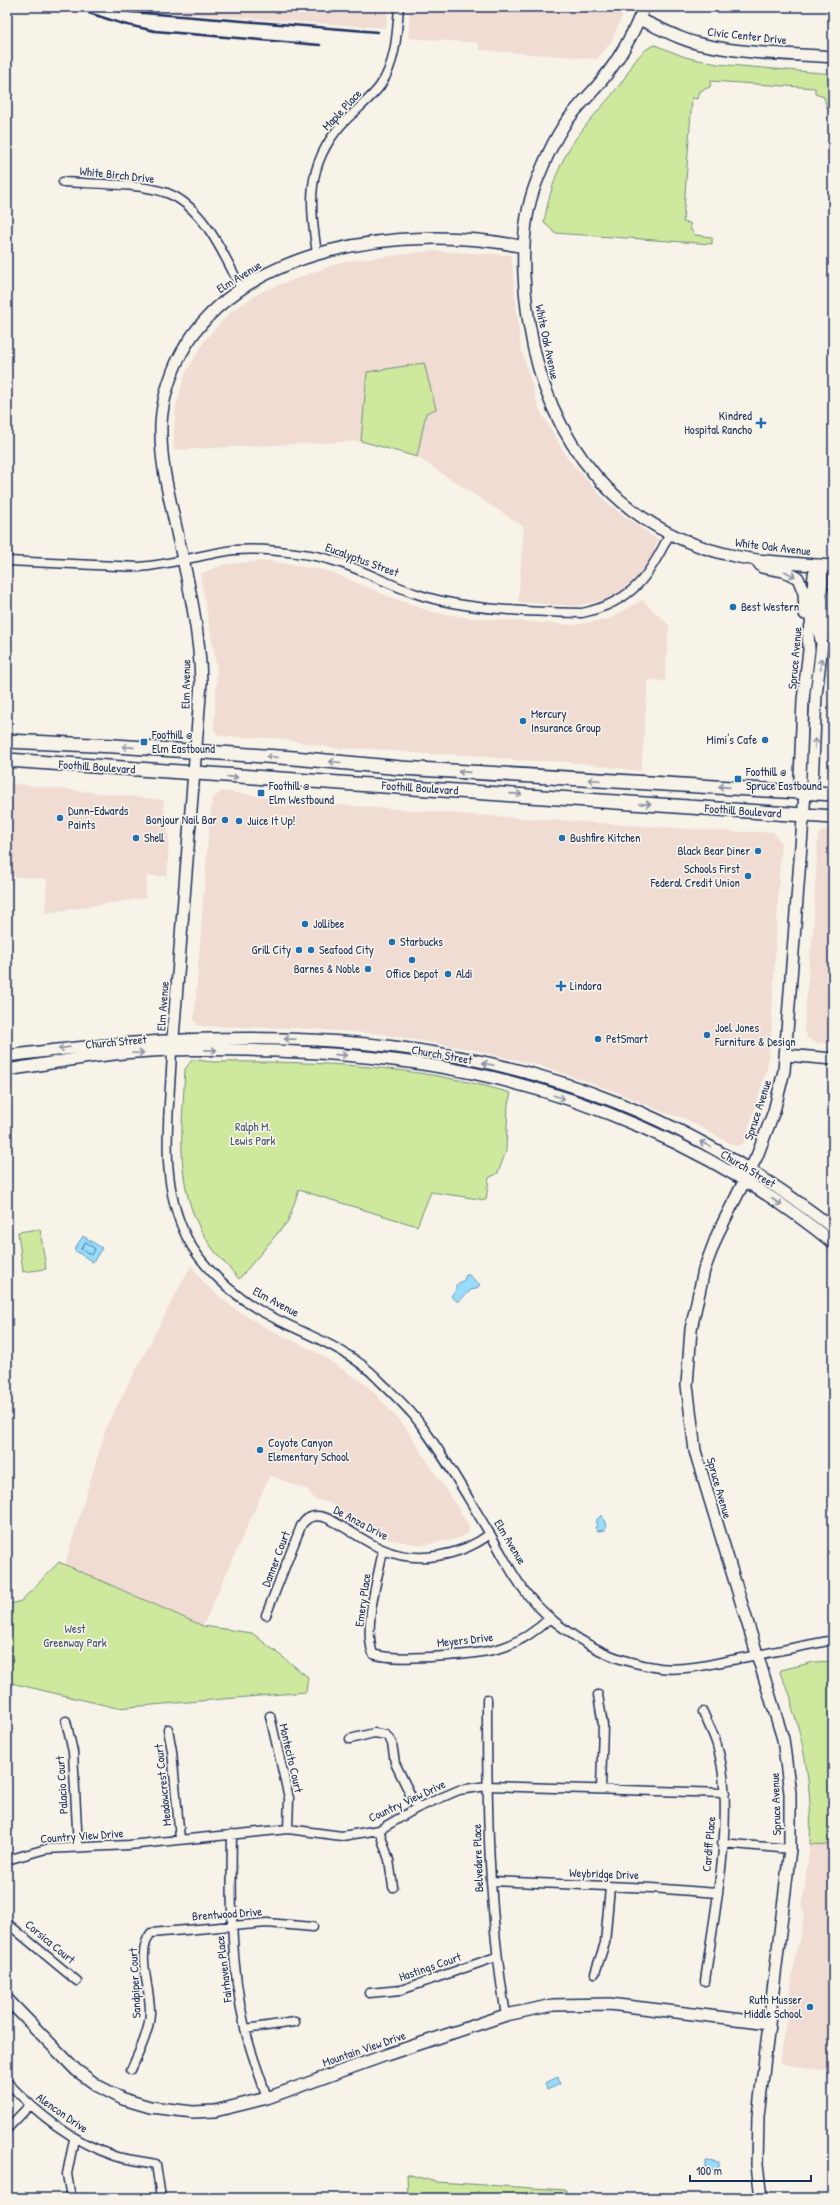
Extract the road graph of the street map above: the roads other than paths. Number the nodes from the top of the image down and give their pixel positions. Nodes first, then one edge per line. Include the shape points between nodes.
1 (399, 7) edge
2 (644, 7) edge
3 (639, 19) junction
4 (833, 57) edge
5 (63, 182) dead end
6 (524, 247) junction
7 (317, 254) junction
8 (241, 288) junction
9 (670, 534) junction
10 (184, 560) junction
11 (756, 560) junction
12 (7, 561) edge
13 (819, 565) junction
14 (833, 566) edge
15 (833, 594) edge
16 (808, 632) junction
17 (822, 644) junction
18 (7, 741) edge
19 (195, 751) junction
20 (7, 760) edge
21 (193, 774) junction
22 (805, 793) junction
23 (833, 794) edge
24 (803, 815) junction
25 (833, 817) edge
26 (173, 1045) junction
27 (786, 1055) junction
28 (7, 1056) edge
29 (833, 1059) edge
30 (7, 1070) edge
31 (526, 1073) junction
32 (522, 1085) junction
33 (750, 1170) junction
34 (745, 1181) junction
35 (833, 1228) edge
36 (833, 1243) edge
37 (312, 1516) joint
38 (490, 1534) junction
39 (383, 1550) junction
40 (266, 1615) dead end
41 (550, 1618) junction
42 (833, 1640) edge
43 (373, 1654) joint
44 (758, 1655) junction
45 (598, 1695) dead end
46 (487, 1699) dead end
47 (703, 1712) dead end
48 (270, 1716) dead end
49 (66, 1721) dead end
50 (168, 1729) dead end
51 (350, 1739) dead end
52 (487, 1786) junction
53 (601, 1788) junction
54 (725, 1793) junction
55 (417, 1808) junction
56 (288, 1829) junction
57 (379, 1830) junction
58 (232, 1834) junction
59 (180, 1839) junction
60 (722, 1843) junction
61 (78, 1847) junction
62 (790, 1849) junction
63 (7, 1860) edge
64 (491, 1881) junction
65 (393, 1887) dead end
66 (610, 1887) junction
67 (717, 1893) junction
68 (7, 1923) edge
69 (231, 1925) junction
70 (313, 1927) dead end
71 (146, 1940) joint
72 (496, 1956) junction
73 (595, 1973) dead end
74 (77, 1981) dead end
75 (705, 1981) dead end
76 (369, 1993) dead end
77 (9, 2005) edge
78 (506, 2015) junction
79 (295, 2022) dead end
80 (769, 2023) junction
81 (245, 2029) junction
82 (131, 2070) dead end
83 (7, 2082) edge
84 (267, 2098) junction
85 (30, 2105) junction
86 (7, 2129) edge
87 (74, 2139) junction
88 (71, 2198) edge
89 (161, 2198) edge
90 (761, 2198) edge

1 - 7 street, Maple Place via 394,50 381,85 342,125 319,160 310,196
2 - 3 street, White Oak Avenue
3 - 4 street, Civic Center Drive via 704,45 725,49
3 - 6 street, White Oak Avenue via 604,78 561,129 535,184
5 - 8 street, White Birch Drive via 134,187 166,193 182,202 194,211 208,231
6 - 7 street, Elm Avenue via 438,238 378,242
6 - 9 street, White Oak Avenue via 524,291 531,338 542,383 560,426 581,459 606,487 636,513
7 - 8 street, Elm Avenue via 278,268
8 - 10 street, Elm Avenue via 206,317 190,338 173,371 161,417 167,485
9 - 10 street, Eucalyptus Street via 656,562 640,584 622,598 601,609 582,613 446,602 417,594 348,565 311,555 235,550
9 - 11 street, White Oak Avenue via 721,553
10 - 12 street, Eucalyptus Street via 139,567
10 - 19 street, Elm Avenue via 200,652 201,683
11 - 13 street, White Oak Avenue
11 -> 16 street via 762,567 784,571 798,578 804,593 805,626
13 - 14 street, White Oak Avenue
13 - 16 street, Spruce Avenue via 814,574 811,626
13 - 17 street, Spruce Avenue via 822,575 819,631
15 - 17 street
16 - 22 street, Spruce Avenue via 800,778 800,786
22 -> 17 street, Spruce Avenue via 812,785 813,777 816,695
19 -> 18 main road, Foothill Boulevard
19 - 21 street, Elm Avenue
22 -> 19 main road, Foothill Boulevard via 401,768
20 - 21 main road, Foothill Boulevard
21 -> 24 main road, Foothill Boulevard via 514,793
21 - 26 street, Elm Avenue
22 - 23 main road, Foothill Boulevard
22 - 24 street, Spruce Avenue
24 - 25 main road, Foothill Boulevard
24 - 27 street, Spruce Avenue
26 -> 28 street, Church Street via 73,1047
30 -> 26 street, Church Street
31 -> 26 street, Church Street via 437,1053 320,1040 247,1038
26 -> 32 street, Church Street via 368,1057 429,1065
26 - 38 street, Elm Avenue via 166,1142 168,1172 173,1200 187,1238 209,1269 242,1299 260,1311 318,1338 349,1356 377,1377 414,1416
27 - 29 street
27 - 33 street, Spruce Avenue via 774,1111
31 - 32 street
33 -> 31 street, Church Street via 668,1125 617,1103
32 -> 34 street, Church Street via 621,1119 679,1144
33 - 34 street, Spruce Avenue
33 - 35 street, Church Street
34 -> 36 street, Church Street
34 - 44 street, Spruce Avenue via 718,1233 704,1270 691,1329 688,1385 695,1451
37 - 39 street, De Anza Drive via 322,1516 331,1520
37 - 40 street, Danner Court via 306,1518 301,1526
38 - 39 street, De Anza Drive via 467,1548 430,1557
38 - 41 street, Elm Avenue via 520,1585
39 - 43 street, Emery Place via 370,1628
41 - 43 street, Meyers Drive via 523,1639 481,1652 400,1658
41 - 44 street, Elm Avenue via 573,1636 602,1651 627,1661 661,1668 692,1668
42 - 44 street, Elm Avenue
44 - 62 street, Spruce Avenue via 787,1760
45 - 53 street via 603,1725
46 - 52 street, Belvedere Place
47 - 54 street, Cardiff Place via 718,1749
48 - 56 street, Montecito Court via 289,1798
49 - 61 street, Palacio Court via 73,1752
50 - 59 street, Meadowcrest Court
51 - 55 street via 374,1733 386,1735 392,1743 395,1763
52 - 53 street, Country View Drive
52 - 55 street, Country View Drive via 459,1790
52 - 64 street, Belvedere Place
53 - 54 street, Country View Drive
54 - 60 street, Cardiff Place
55 - 57 street, Country View Drive
56 - 57 street, Country View Drive via 342,1836
56 - 58 street, Country View Drive
57 - 65 street via 389,1860
58 - 59 street, Country View Drive
58 - 69 street, Fairhaven Place
59 - 61 street, Country View Drive
60 - 62 street
60 - 67 street, Cardiff Place
61 - 63 street, Country View Drive via 46,1849
62 - 80 street, Spruce Avenue
64 - 66 street, Weybridge Drive
64 - 72 street, Belvedere Place
66 - 67 street, Weybridge Drive
66 - 73 street via 605,1943
67 - 75 street, Cardiff Place
68 - 74 street, Corsica Court
69 - 70 street, Brentwood Drive via 267,1923
69 - 71 street, Brentwood Drive via 158,1931 151,1933
69 - 81 street, Fairhaven Place via 237,1987
71 - 82 street, Sandpiper Court via 143,1948 150,2012 146,2036
72 - 76 street, Hastings Court via 401,1990
72 - 78 street, Belvedere Place
77 - 84 street, Mountain View Drive via 76,2070 98,2086 123,2099 150,2107 193,2112 215,2111
78 - 80 street, Mountain View Drive via 553,2005 609,2004
78 - 84 street, Mountain View Drive
79 - 81 street
80 - 90 street, Spruce Avenue via 757,2139
81 - 84 street, Fairhaven Place
83 - 85 street, Alencon Drive
85 - 86 street
85 - 87 street, Alencon Drive
87 - 88 street via 67,2174
87 - 89 street, Alencon Drive via 115,2156 156,2164

